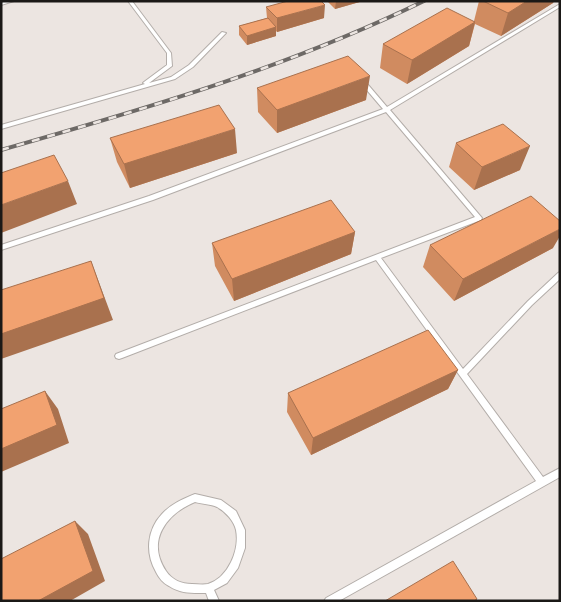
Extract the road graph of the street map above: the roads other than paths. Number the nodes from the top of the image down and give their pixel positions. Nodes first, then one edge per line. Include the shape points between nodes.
1 (12, 1) edge
2 (130, 1) edge
3 (1, 4) edge
4 (560, 5) edge
5 (224, 33) dead end
6 (361, 79) edge
7 (142, 86) junction
8 (386, 110) junction
9 (1, 127) edge
10 (1, 248) edge
11 (377, 257) junction
12 (560, 275) edge
13 (119, 356) dead end
14 (463, 374) junction
15 (560, 472) edge
16 (542, 482) junction
17 (209, 588) junction
18 (214, 601) edge
19 (329, 601) edge

1 - 3 lane
2 - 7 lane via 169,53 170,65
4 - 8 lane
5 - 7 lane via 192,66 172,78
6 - 8 lane
7 - 9 lane
8 - 10 lane via 151,198
8 - 11 lane via 478,218
11 - 13 lane
11 - 14 lane
12 - 14 lane
14 - 16 lane
15 - 16 lane
16 - 19 lane
17 - 17 lane via 234,568 240,554 240,525 222,504 210,498 196,498 169,511 154,538 153,553 166,580 179,588
17 - 18 lane

